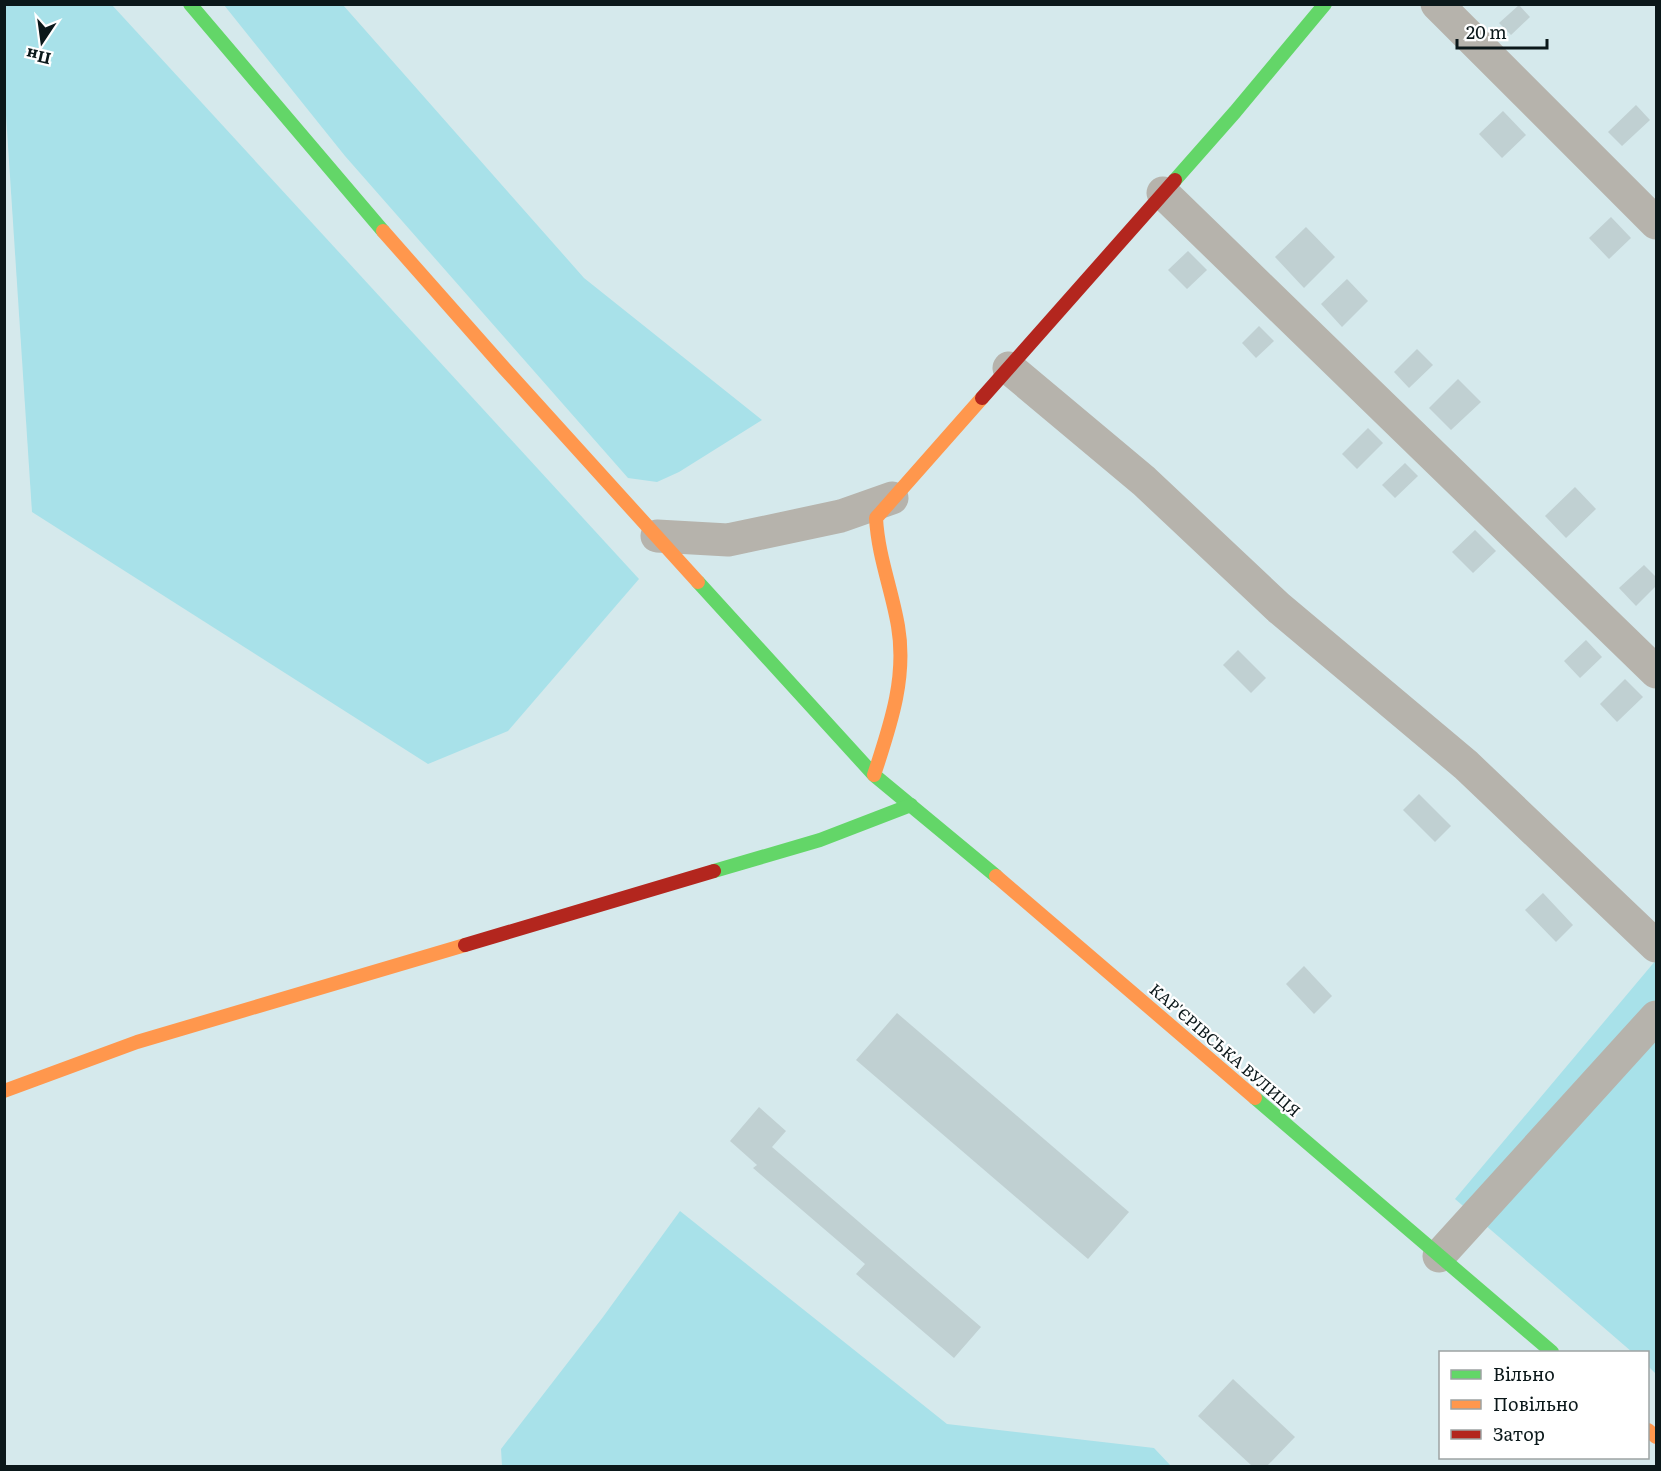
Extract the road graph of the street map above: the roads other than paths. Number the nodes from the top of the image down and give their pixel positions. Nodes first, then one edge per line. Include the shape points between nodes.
1 (190, 4) edge
2 (1325, 4) edge
3 (1437, 4) edge
4 (1163, 193) junction
5 (1656, 222) edge
6 (1009, 368) junction
7 (892, 498) junction
8 (657, 536) junction
9 (1656, 672) edge
10 (874, 775) junction
11 (911, 805) junction
12 (1656, 946) edge
13 (1656, 1017) edge
14 (4, 1091) edge
15 (1439, 1256) junction
16 (1550, 1351) edge

1 - 8 street, КАР'ЄРІВСЬКА ВУЛИЦЯ via 328,168
2 - 4 street
3 - 5 street
4 - 6 street
4 - 9 street
6 - 7 street
6 - 12 street via 1144,481 1279,608 1466,765
7 - 8 street via 841,516 728,540
7 - 10 street via 876,518 876,537 898,628 902,666 896,709
8 - 10 street, КАР'ЄРІВСЬКА ВУЛИЦЯ
10 - 11 street, КАР'ЄРІВСЬКА ВУЛИЦЯ
11 - 14 street via 820,840 137,1042
11 - 15 street, КАР'ЄРІВСЬКА ВУЛИЦЯ
13 - 15 street
15 - 16 street, КАР'ЄРІВСЬКА ВУЛИЦЯ

